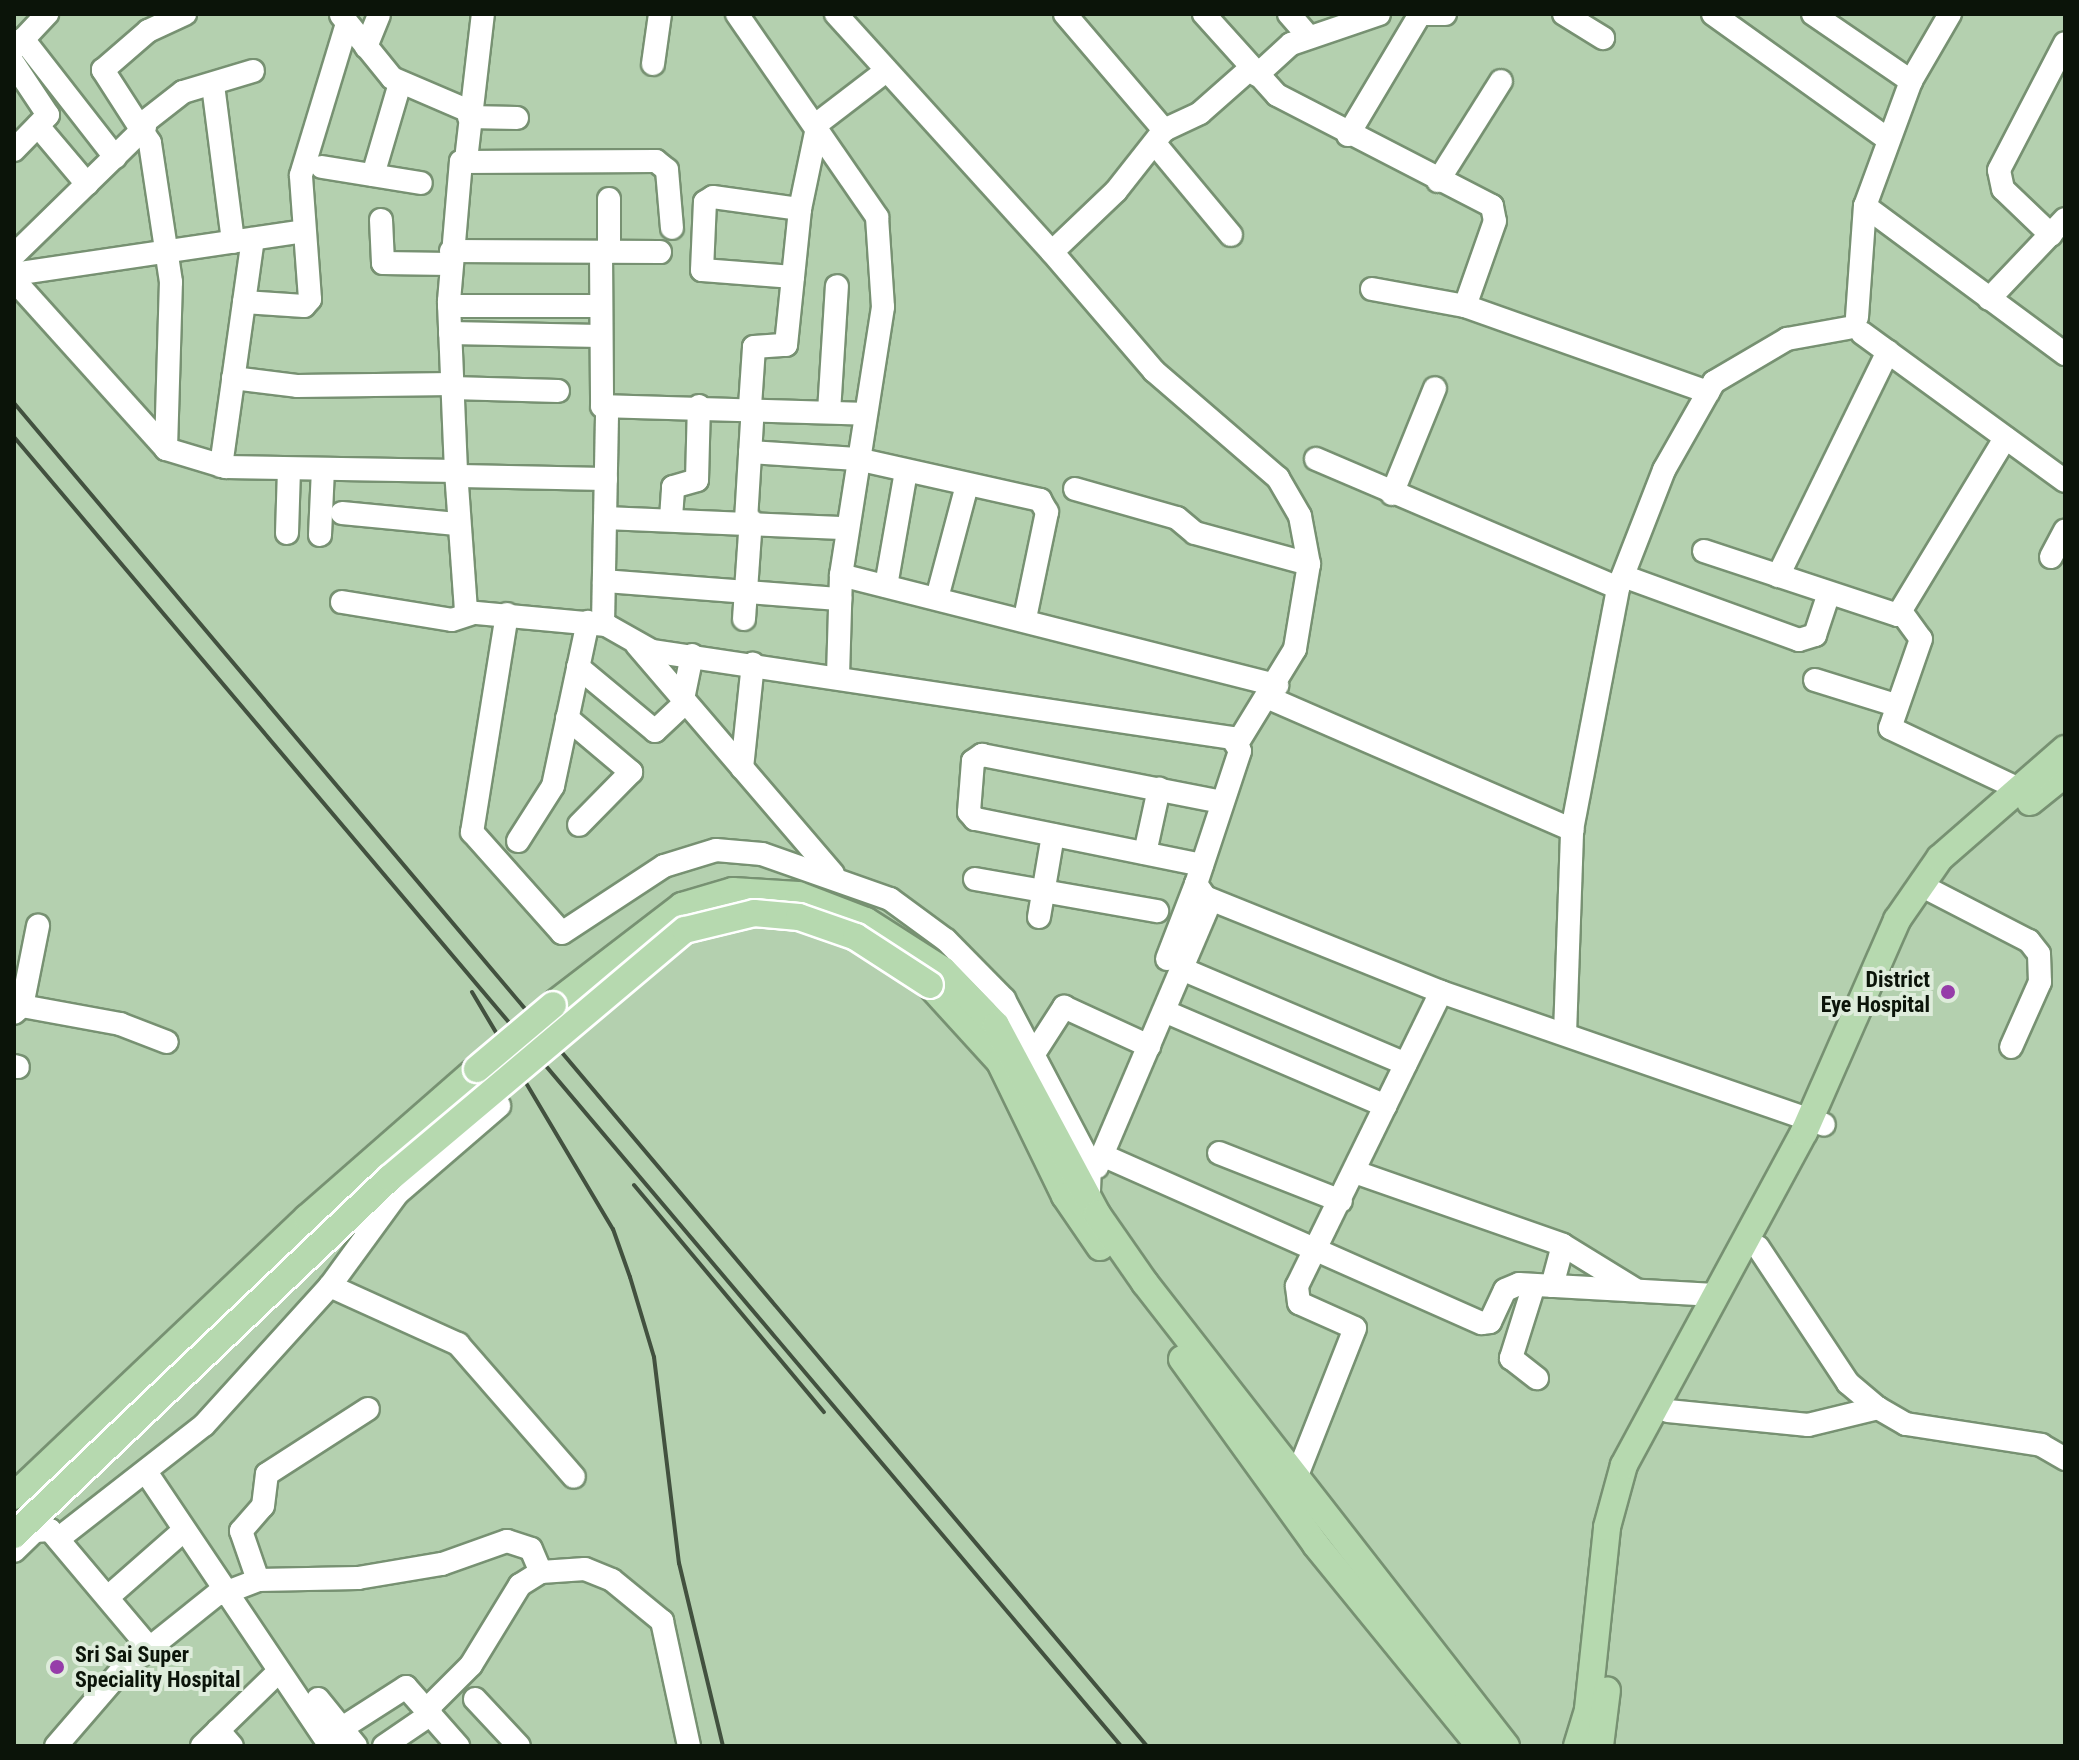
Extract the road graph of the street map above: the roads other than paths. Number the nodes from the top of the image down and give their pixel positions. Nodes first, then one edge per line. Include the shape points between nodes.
1 (47, 14) edge
2 (185, 14) edge
3 (379, 14) edge
4 (483, 14) edge
5 (660, 14) edge
6 (737, 14) edge
7 (836, 14) edge
8 (1065, 14) edge
9 (1204, 14) edge
10 (1289, 14) edge
11 (1379, 14) edge
12 (1423, 14) edge
13 (1445, 14) edge
14 (1564, 14) edge
15 (1713, 14) edge
16 (1813, 14) edge
17 (1949, 14) edge
18 (344, 19) edge
19 (1309, 37) junction
20 (1603, 38) dead end
21 (19, 44) edge
22 (366, 47) junction
23 (2061, 57) edge
24 (14, 64) edge
25 (653, 64) dead end
26 (253, 71) dead end
27 (886, 71) junction
28 (1254, 71) junction
29 (1501, 81) dead end
30 (1911, 81) junction
31 (400, 83) junction
32 (213, 85) junction
33 (469, 114) junction
34 (517, 118) dead end
35 (818, 123) junction
36 (38, 126) junction
37 (144, 126) junction
38 (1348, 135) junction
39 (1160, 137) junction
40 (1886, 138) junction
41 (14, 150) edge
42 (115, 157) junction
43 (466, 160) junction
44 (322, 167) dead end
45 (373, 175) junction
46 (1438, 181) junction
47 (421, 183) dead end
48 (87, 184) junction
49 (609, 199) dead end
50 (1865, 206) junction
51 (800, 209) junction
52 (381, 220) dead end
53 (2058, 227) edge
54 (672, 228) dead end
55 (304, 231) junction
56 (1231, 235) dead end
57 (243, 241) junction
58 (605, 252) junction
59 (660, 252) dead end
60 (1052, 252) junction
61 (166, 253) junction
62 (14, 255) edge
63 (451, 257) junction
64 (14, 274) edge
65 (793, 277) junction
66 (14, 280) edge
67 (837, 286) dead end
68 (1372, 289) dead end
69 (1989, 299) junction
70 (244, 302) junction
71 (449, 306) junction
72 (600, 306) junction
73 (1465, 306) junction
74 (1856, 326) junction
75 (450, 333) junction
76 (600, 336) junction
77 (1888, 351) junction
78 (2065, 354) edge
79 (233, 378) junction
80 (452, 386) junction
81 (1435, 388) dead end
82 (558, 391) dead end
83 (1708, 392) junction
84 (699, 406) junction
85 (751, 407) junction
86 (607, 408) junction
87 (829, 412) junction
88 (865, 414) junction
89 (2005, 438) junction
90 (166, 449) junction
91 (750, 452) junction
92 (857, 459) junction
93 (1316, 459) dead end
94 (221, 466) junction
95 (289, 469) junction
96 (323, 470) junction
97 (906, 471) junction
98 (457, 474) junction
99 (606, 479) junction
100 (2065, 481) edge
101 (967, 485) junction
102 (1075, 489) dead end
103 (1392, 494) junction
104 (342, 513) dead end
105 (605, 518) junction
106 (671, 518) junction
107 (749, 520) junction
108 (456, 524) junction
109 (848, 528) junction
110 (2065, 531) edge
111 (287, 533) dead end
112 (320, 535) dead end
113 (1704, 551) dead end
114 (2051, 557) dead end
115 (1309, 564) junction
116 (841, 575) junction
117 (1778, 576) junction
118 (604, 581) junction
119 (1621, 582) junction
120 (886, 586) junction
121 (746, 590) junction
122 (1829, 593) junction
123 (937, 598) junction
124 (840, 599) junction
125 (342, 602) dead end
126 (1902, 613) junction
127 (471, 614) junction
128 (507, 614) junction
129 (1025, 618) junction
130 (744, 619) dead end
131 (595, 623) junction
132 (635, 643) junction
133 (692, 655) junction
134 (753, 664) junction
135 (578, 667) junction
136 (838, 678) junction
137 (1815, 680) dead end
138 (1273, 691) junction
139 (684, 700) junction
140 (1896, 705) junction
141 (567, 718) junction
142 (1238, 742) junction
143 (2065, 749) edge
144 (742, 768) junction
145 (2065, 774) edge
146 (1159, 789) junction
147 (2019, 789) junction
148 (1222, 802) junction
149 (579, 825) dead end
150 (1572, 830) junction
151 (1053, 835) junction
152 (518, 841) dead end
153 (1145, 853) junction
154 (834, 875) junction
155 (975, 879) dead end
156 (1203, 883) junction
157 (1043, 891) junction
158 (1932, 891) junction
159 (1157, 911) dead end
160 (1039, 917) dead end
161 (38, 926) dead end
162 (1174, 964) junction
163 (936, 978) junction
164 (1441, 992) junction
165 (18, 1009) edge
166 (1164, 1011) junction
167 (1565, 1034) junction
168 (167, 1042) dead end
169 (1149, 1046) junction
170 (2011, 1047) dead end
171 (1035, 1052) junction
172 (1406, 1064) junction
173 (499, 1106) dead end
174 (1386, 1106) junction
175 (1818, 1122) junction
176 (1219, 1153) dead end
177 (1102, 1155) junction
178 (1355, 1172) junction
179 (1090, 1191) junction
180 (1341, 1201) junction
181 (1563, 1245) junction
182 (1758, 1247) junction
183 (1318, 1251) junction
184 (330, 1286) junction
185 (1543, 1286) junction
186 (1636, 1290) junction
187 (1715, 1295) junction
188 (1198, 1365) junction
189 (1537, 1378) dead end
190 (1878, 1408) junction
191 (368, 1409) dead end
192 (1668, 1411) junction
193 (2065, 1459) edge
194 (146, 1472) junction
195 (574, 1477) dead end
196 (1296, 1478) junction
197 (14, 1496) edge
198 (183, 1531) junction
199 (14, 1535) edge
200 (58, 1539) junction
201 (14, 1551) edge
202 (541, 1572) junction
203 (233, 1588) junction
204 (108, 1597) junction
205 (141, 1655) junction
206 (277, 1673) junction
207 (318, 1699) dead end
208 (475, 1699) dead end
209 (429, 1712) junction
210 (225, 1738) edge
211 (343, 1740) edge
212 (682, 1741) edge
213 (1606, 1744) edge
214 (56, 1746) edge
215 (202, 1746) edge
216 (384, 1746) edge
217 (458, 1746) edge
218 (519, 1746) edge
219 (1480, 1746) edge
220 (1506, 1746) edge
221 (1577, 1746) edge

1 - 21 street
2 - 37 street via 148,31 103,70
3 - 22 street
4 - 33 street
5 - 25 street
6 - 35 street
7 - 27 street
8 - 39 street
9 - 28 street
10 - 19 street
11 - 19 street
12 - 13 street
12 - 38 street
14 - 20 street
15 - 40 street
16 - 30 street
17 - 30 street
18 - 22 street
18 - 55 street via 301,175
19 - 28 street
21 - 42 street
22 - 31 street
23 - 53 street via 1999,170 2003,189
24 - 36 street via 47,109
26 - 32 street
27 - 35 street
27 - 60 street
28 - 38 street via 1277,95
28 - 39 street
29 - 46 street
30 - 40 street
31 - 33 street
31 - 45 street
32 - 37 street via 183,92
32 - 57 street
33 - 34 street
33 - 43 street
35 - 51 street
35 - 88 street via 877,217 883,307
36 - 41 street
36 - 48 street
37 - 42 street
37 - 61 street
38 - 46 street
39 - 56 street
39 - 60 street
40 - 50 street
42 - 48 street
43 - 54 street via 656,161 667,170
43 - 63 street via 459,166
44 - 45 street
45 - 47 street
46 - 73 street via 1496,211
48 - 62 street
49 - 58 street
50 - 69 street
50 - 74 street
51 - 65 street
51 - 65 street via 713,197 705,202 702,270
52 - 63 street via 381,261
53 - 69 street
55 - 57 street
55 - 70 street via 308,303
57 - 61 street
57 - 70 street
58 - 59 street
58 - 63 street
58 - 72 street
60 - 115 street via 1154,371 1278,478 1300,516
61 - 64 street
61 - 90 street via 172,326
63 - 71 street
65 - 85 street via 786,345 754,347
66 - 90 street
67 - 87 street
68 - 73 street
69 - 78 street
70 - 79 street
71 - 72 street
71 - 75 street
72 - 76 street
73 - 83 street
74 - 77 street
74 - 83 street via 1787,339
75 - 76 street
75 - 80 street
76 - 86 street via 601,402
77 - 89 street
77 - 117 street
79 - 80 street via 297,386
79 - 94 street
80 - 82 street
80 - 98 street
81 - 103 street
83 - 119 street via 1664,470
84 - 85 street
84 - 86 street
84 - 106 street via 697,480 673,487
85 - 87 street
85 - 91 street
86 - 99 street
87 - 88 street
88 - 92 street
89 - 100 street
89 - 126 street
90 - 94 street
91 - 92 street
91 - 107 street
92 - 97 street
92 - 109 street
93 - 103 street
94 - 95 street
95 - 96 street
95 - 111 street
96 - 98 street
96 - 112 street
97 - 101 street
97 - 120 street
98 - 99 street
98 - 108 street
99 - 105 street
101 - 123 street
101 - 129 street via 1046,504
102 - 115 street
103 - 119 street
104 - 108 street
105 - 106 street
105 - 118 street
106 - 107 street
107 - 109 street
107 - 121 street
108 - 127 street via 463,609
109 - 116 street
110 - 114 street
113 - 117 street
115 - 138 street via 1295,649
116 - 120 street
116 - 124 street
117 - 122 street
118 - 121 street
118 - 131 street
119 - 122 street via 1799,640 1815,635
119 - 150 street
120 - 123 street
121 - 124 street
121 - 130 street
122 - 126 street
123 - 129 street
124 - 136 street
125 - 127 street via 452,620
126 - 140 street via 1921,639
127 - 128 street
128 - 131 street
128 - 154 street via 472,832 562,933 696,853 762,854
129 - 138 street
131 - 132 street
131 - 135 street
132 - 133 street
132 - 139 street
133 - 134 street
133 - 139 street
134 - 136 street
134 - 144 street
135 - 139 street via 655,731
135 - 141 street
136 - 142 street
137 - 140 street
138 - 142 street
138 - 150 street
139 - 144 street
140 - 147 street via 1893,732
141 - 149 street via 631,772
141 - 152 street via 548,799
142 - 148 street
143 - 147 main road
144 - 154 street
145 - 158 main road via 1956,862
146 - 148 street
146 - 151 street via 977,757 971,816
146 - 153 street
147 - 175 main road via 1940,858 1897,920
148 - 156 street
150 - 167 street
151 - 153 street
151 - 157 street
153 - 156 street
154 - 171 street via 890,899 946,940 1004,999
155 - 157 street
156 - 162 street
156 - 164 street
157 - 159 street
157 - 160 street
158 - 170 street via 2029,941 2039,954 2040,982
158 - 175 main road
161 - 165 street
162 - 166 street
162 - 172 street
163 - 179 main road via 996,1025
163 - 188 main road via 1000,1062 1081,1222
163 - 197 main road, bridge via 866,921 798,895 733,891 682,906 574,987 318,1208
163 - 199 main road, bridge via 856,937 799,917 754,913 685,930 390,1178
164 - 167 street
164 - 172 street
165 - 168 street via 120,1024
166 - 169 street
166 - 174 street
167 - 175 street
169 - 171 street via 1064,1007
169 - 177 street
171 - 179 street via 1090,1163
172 - 174 street
173 - 184 street via 397,1194
174 - 178 street
175 - 182 main road
175 - 187 main road
176 - 180 street
177 - 179 street
177 - 183 street
178 - 180 street
178 - 181 street
179 - 188 main road
180 - 183 street
181 - 185 street
181 - 186 street
182 - 190 street via 1848,1383
182 - 192 main road
183 - 185 street via 1482,1323 1490,1322 1511,1286
183 - 196 street via 1297,1286 1299,1303 1355,1328
184 - 194 street via 204,1425
184 - 195 street via 458,1344
185 - 186 street
185 - 189 street via 1511,1358
186 - 187 street
187 - 221 main road via 1624,1465 1607,1527 1588,1709
188 - 196 main road
188 - 219 main road via 1316,1545
190 - 192 street via 1783,1425
190 - 193 street via 1906,1424 2041,1445
191 - 203 street via 267,1474 263,1506 241,1531
192 - 213 main road via 1624,1515
194 - 198 street
194 - 200 street
196 - 220 main road
198 - 203 street
198 - 204 street
200 - 201 street via 39,1529
200 - 204 street
202 - 203 street via 531,1549 507,1541 450,1562 358,1578
202 - 209 street via 512,1595 471,1665
202 - 212 street via 599,1573 656,1614
203 - 205 street
203 - 206 street
204 - 205 street via 145,1643
205 - 214 street
206 - 210 street
206 - 211 street
207 - 211 street
208 - 218 street
209 - 211 street via 402,1687
209 - 216 street
209 - 217 street
210 - 215 street

